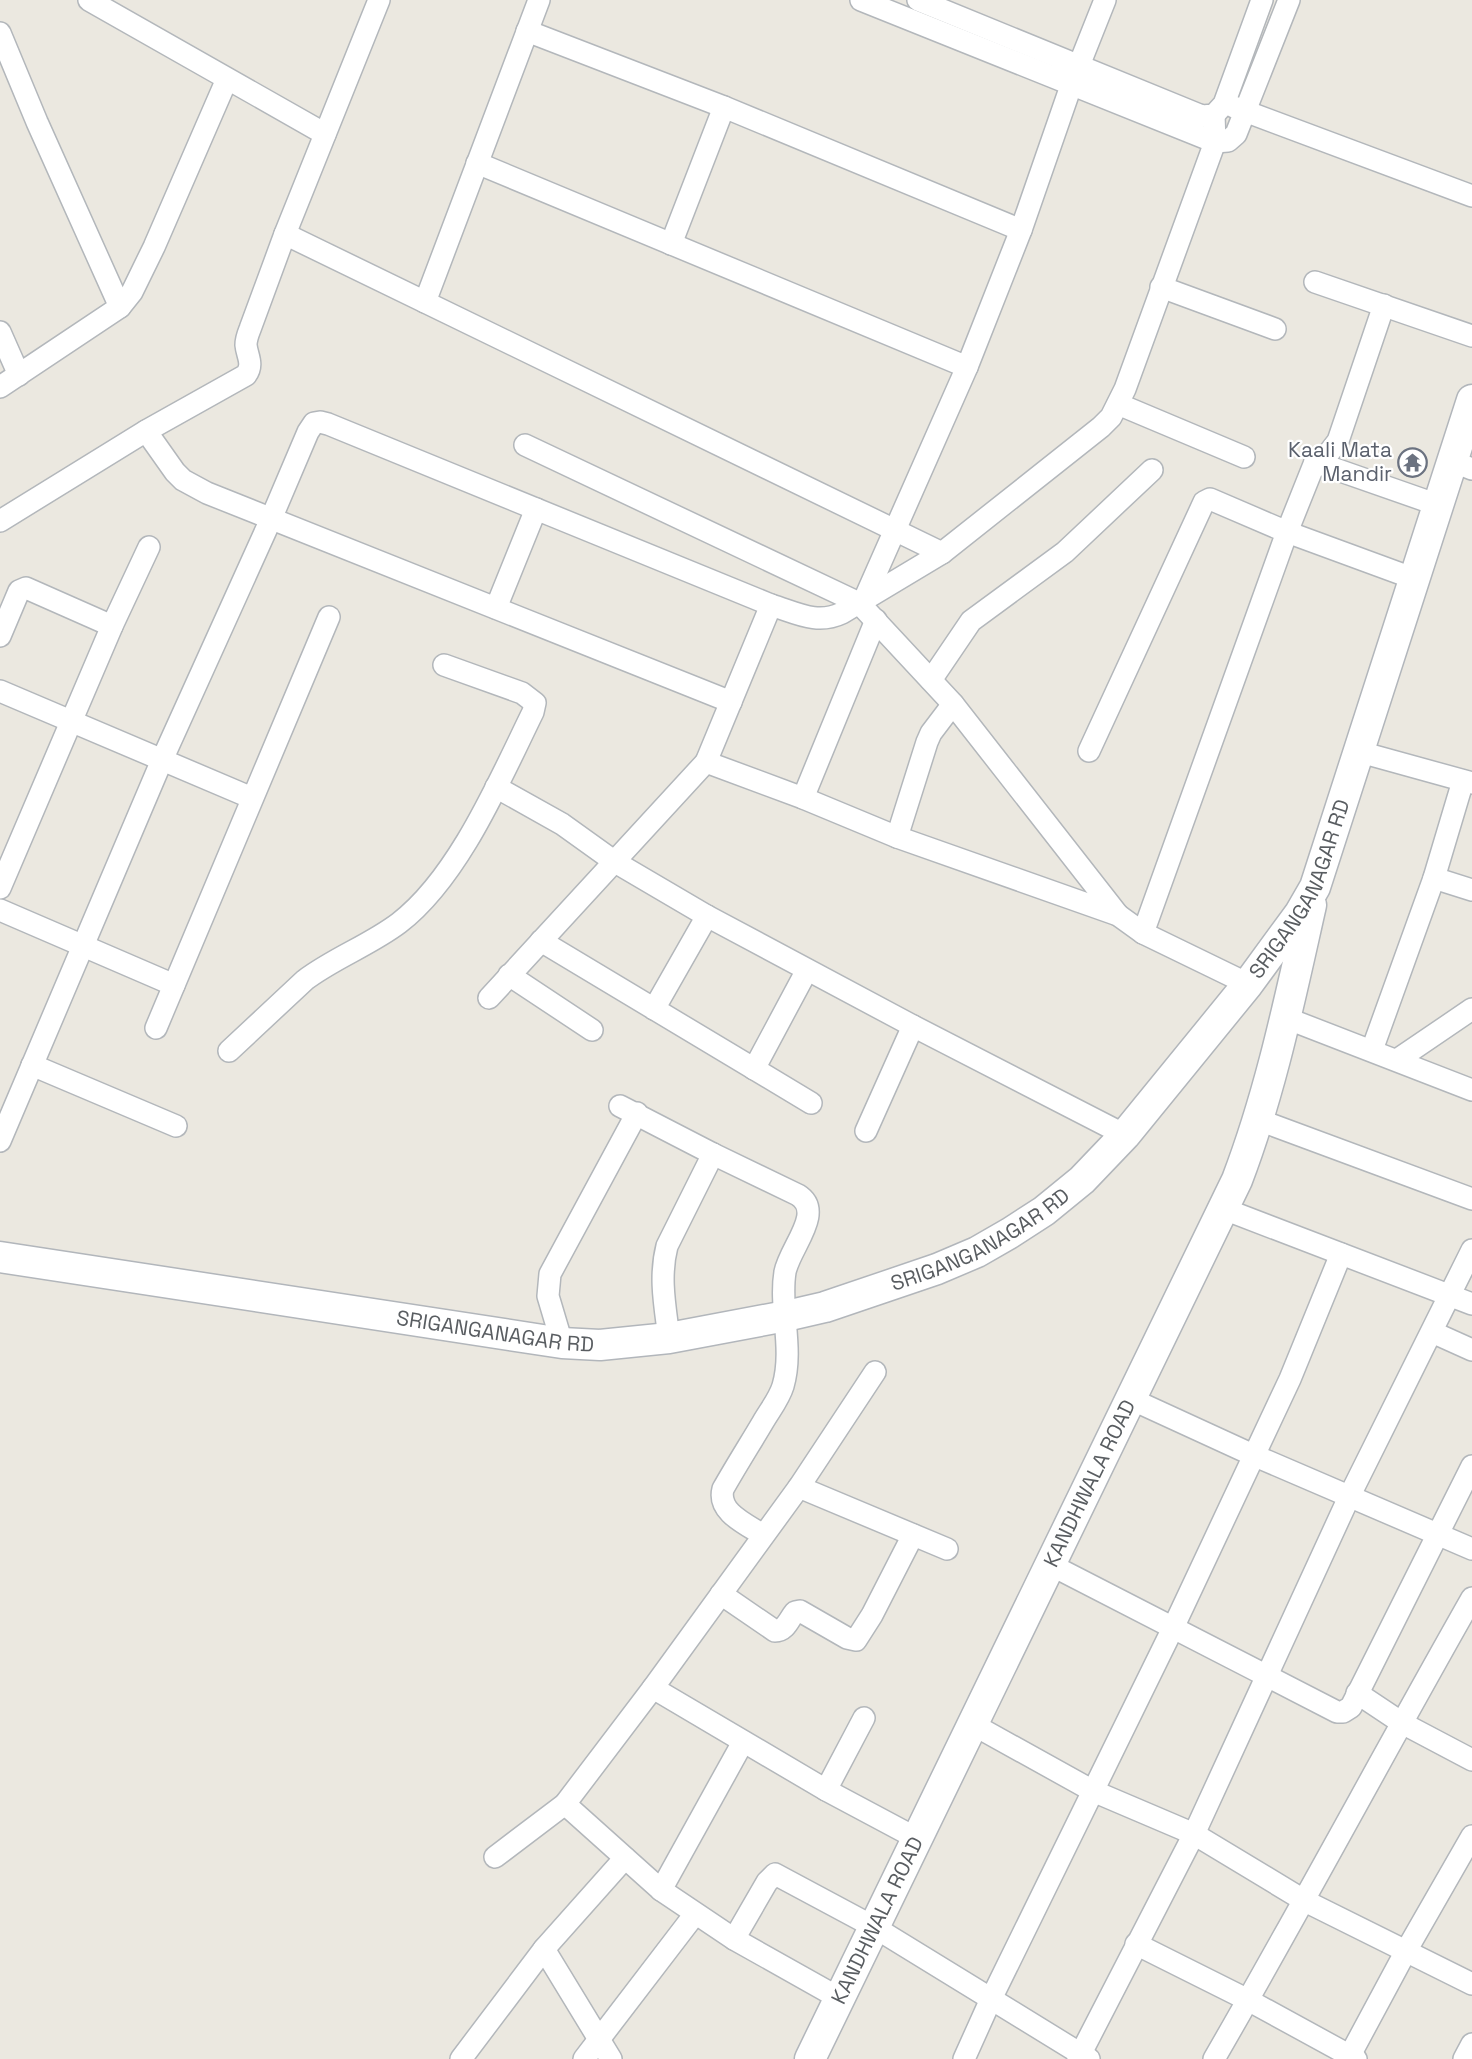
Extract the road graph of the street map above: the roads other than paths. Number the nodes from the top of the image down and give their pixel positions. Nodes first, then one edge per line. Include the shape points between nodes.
1 (89, 0) edge
2 (379, 0) edge
3 (539, 0) edge
4 (861, 0) edge
5 (918, 0) edge
6 (1105, 0) edge
7 (1262, 0) edge
8 (1289, 0) edge
9 (527, 31) junction
10 (0, 33) edge
11 (1075, 74) junction
12 (227, 79) junction
13 (724, 107) junction
14 (1219, 110) junction
15 (1245, 111) junction
16 (325, 134) junction
17 (1215, 142) junction
18 (477, 163) junction
19 (1472, 196) edge
20 (1021, 230) junction
21 (285, 234) junction
22 (671, 244) junction
23 (1315, 282) dead end
24 (1161, 287) junction
25 (425, 302) junction
26 (1384, 305) junction
27 (120, 308) junction
28 (1275, 329) dead end
29 (0, 332) edge
30 (1472, 336) edge
31 (967, 367) junction
32 (19, 375) junction
33 (0, 387) edge
34 (1472, 400) edge
35 (1118, 404) junction
36 (146, 431) junction
37 (525, 445) dead end
38 (1244, 457) dead end
39 (1315, 462) junction
40 (1462, 465) edge
41 (1152, 470) dead end
42 (1438, 506) junction
43 (536, 509) junction
44 (271, 519) junction
45 (0, 521) edge
46 (894, 528) junction
47 (1287, 532) junction
48 (149, 547) dead end
49 (942, 553) junction
50 (1415, 579) junction
51 (862, 601) junction
52 (771, 605) junction
53 (496, 608) junction
54 (329, 617) dead end
55 (876, 620) junction
56 (112, 626) junction
57 (0, 636) edge
58 (444, 664) dead end
59 (932, 680) junction
60 (0, 691) edge
61 (731, 702) junction
62 (953, 704) junction
63 (70, 722) junction
64 (1089, 750) dead end
65 (1360, 752) junction
66 (162, 760) junction
67 (706, 762) junction
68 (1468, 782) edge
69 (496, 787) junction
70 (252, 798) junction
71 (803, 798) junction
72 (897, 837) junction
73 (615, 862) junction
74 (1434, 878) junction
75 (1315, 887) junction
76 (0, 888) edge
77 (1472, 890) edge
78 (0, 910) edge
79 (1118, 915) junction
80 (706, 916) junction
81 (1143, 933) junction
82 (541, 941) junction
83 (83, 945) junction
84 (807, 970) junction
85 (509, 975) junction
86 (1248, 984) junction
87 (174, 985) junction
88 (489, 998) dead end
89 (654, 1009) junction
90 (1472, 1009) edge
91 (1286, 1018) junction
92 (913, 1026) junction
93 (156, 1028) dead end
94 (592, 1030) dead end
95 (1372, 1050) junction
96 (229, 1051) dead end
97 (1397, 1060) junction
98 (32, 1065) junction
99 (754, 1069) junction
100 (1472, 1090) edge
101 (811, 1103) dead end
102 (1258, 1120) junction
103 (176, 1126) dead end
104 (2, 1129) edge
105 (866, 1131) dead end
106 (1125, 1135) junction
107 (712, 1154) junction
108 (1472, 1199) edge
109 (1224, 1209) junction
110 (1472, 1250) edge
111 (1341, 1254) junction
112 (0, 1257) edge
113 (1450, 1296) junction
114 (1472, 1304) edge
115 (786, 1316) junction
116 (1432, 1332) junction
117 (669, 1338) junction
118 (562, 1343) junction
119 (1472, 1350) edge
120 (875, 1372) dead end
121 (1131, 1399) junction
122 (1253, 1455) junction
123 (1472, 1466) edge
124 (799, 1487) junction
125 (1350, 1495) junction
126 (1439, 1534) junction
127 (763, 1535) junction
128 (913, 1535) junction
129 (947, 1549) dead end
130 (1472, 1549) edge
131 (1051, 1565) junction
132 (721, 1594) junction
133 (1472, 1598) edge
134 (1173, 1628) junction
135 (1265, 1676) junction
136 (653, 1688) junction
137 (1357, 1693) junction
138 (864, 1718) dead end
139 (1402, 1722) junction
140 (974, 1725) junction
141 (743, 1742) junction
142 (1472, 1760) edge
143 (826, 1790) junction
144 (1093, 1791) junction
145 (565, 1804) junction
146 (1194, 1834) junction
147 (1472, 1836) edge
148 (916, 1838) junction
149 (495, 1857) dead end
150 (625, 1858) junction
151 (661, 1890) junction
152 (1305, 1901) junction
153 (695, 1914) junction
154 (874, 1927) junction
155 (734, 1939) junction
156 (1136, 1944) junction
157 (544, 1949) junction
158 (1406, 1951) junction
159 (1472, 1984) edge
160 (839, 1998) junction
161 (991, 1998) junction
162 (1248, 2000) junction
163 (599, 2039) junction
164 (1472, 2044) edge
165 (1083, 2057) edge
166 (1351, 2058) edge
167 (461, 2059) edge
168 (584, 2059) edge
169 (611, 2059) edge
170 (810, 2059) edge
171 (964, 2059) edge
172 (1214, 2059) edge
173 (1464, 2059) edge

1 - 12 street
2 - 16 street
3 - 9 street
4 - 11 street
5 - 11 street
6 - 11 street
7 - 14 street
8 - 15 street
9 - 13 street
9 - 18 street
10 - 27 street
11 - 14 street via 1202,116
11 - 17 street
11 - 20 street
12 - 16 street
12 - 27 street via 154,247
13 - 20 street
13 - 22 street
14 - 15 street
14 - 17 street
15 - 17 street via 1233,138
15 - 19 street
16 - 21 street
17 - 24 street
18 - 22 street
18 - 25 street
20 - 31 street
21 - 25 street
21 - 36 street via 246,340 249,371
22 - 31 street
23 - 26 street
24 - 28 street
24 - 35 street
25 - 46 street
26 - 30 street
26 - 39 street via 1338,441
27 - 32 street
29 - 32 street
31 - 46 street
32 - 33 street
34 - 40 main road, SRIGANGANAGAR RD
35 - 38 street
35 - 49 street via 1101,427
36 - 44 street via 183,480
36 - 45 street
37 - 51 street
39 - 42 street
39 - 47 street
40 - 42 main road, SRIGANGANAGAR RD
41 - 59 street via 1065,552 971,621
42 - 50 main road, SRIGANGANAGAR RD
43 - 44 street via 320,422 314,423 308,432
43 - 52 street
43 - 53 street
44 - 53 street
44 - 66 street
46 - 49 street
46 - 51 street
47 - 50 street
47 - 64 street via 1217,501 1204,502
47 - 81 street
48 - 56 street
49 - 51 street
50 - 65 main road, SRIGANGANAGAR RD
51 - 52 street via 830,619 819,620
51 - 55 street
52 - 61 street
53 - 61 street
54 - 70 street
55 - 59 street
55 - 71 street
56 - 57 street via 26,588 19,591
56 - 63 street
58 - 69 street via 522,693 535,703
59 - 62 street
60 - 63 street
61 - 67 street
62 - 72 street via 927,742
62 - 79 street
63 - 66 street
63 - 76 street
65 - 68 street
65 - 75 main road, SRIGANGANAGAR RD
66 - 70 street
66 - 83 street
67 - 71 street
67 - 73 street
68 - 74 street
69 - 73 street via 562,824
69 - 96 street via 455,860 412,912 377,938 318,970
70 - 87 street
71 - 72 street
72 - 79 street
73 - 80 street
73 - 82 street
74 - 77 street
74 - 95 street
75 - 86 main road, SRIGANGANAGAR RD
75 - 91 main road, KANDHWALA ROAD
78 - 83 street
79 - 81 street
80 - 84 street
80 - 89 street
81 - 86 street
82 - 85 street
82 - 89 street
83 - 87 street
83 - 98 street
84 - 92 street
84 - 99 street
85 - 88 street
85 - 94 street
86 - 106 main road, SRIGANGANAGAR RD
87 - 93 street
89 - 99 street
90 - 97 street
91 - 95 street
91 - 102 main road, KANDHWALA ROAD
92 - 105 street
92 - 106 street
95 - 97 street
97 - 100 street
98 - 103 street
98 - 104 street
99 - 101 street
102 - 108 street
102 - 109 main road, KANDHWALA ROAD
106 - 115 main road, SRIGANGANAGAR RD via 1082,1180 1044,1211 977,1252 825,1307
107 - 115 street via 798,1194 809,1206 809,1218 785,1270
107 - 117 street via 663,1262
107 - 118 street via 629,1110 550,1274 548,1296
109 - 111 street
109 - 121 main road, KANDHWALA ROAD
110 - 113 street
111 - 113 street
111 - 122 street via 1290,1379
112 - 118 main road, SRIGANGANAGAR RD
113 - 114 street
113 - 116 street
115 - 117 main road, SRIGANGANAGAR RD
115 - 127 street via 787,1360 782,1388 721,1497 723,1506
116 - 119 street
116 - 125 street
117 - 118 main road, SRIGANGANAGAR RD via 600,1345
120 - 124 street
121 - 122 street
121 - 131 main road, KANDHWALA ROAD
122 - 125 street
122 - 134 street
123 - 126 street
124 - 127 street
124 - 128 street
125 - 126 street
125 - 135 street
126 - 130 street
126 - 137 street
127 - 132 street
128 - 129 street
128 - 132 street via 856,1640 800,1611 784,1628 775,1631
131 - 134 street
131 - 140 main road, KANDHWALA ROAD
132 - 136 street
133 - 139 street
134 - 135 street
134 - 144 street
135 - 137 street via 1336,1712 1350,1707
135 - 146 street
136 - 141 street
136 - 145 street
137 - 139 street
138 - 143 street
139 - 142 street
139 - 152 street
140 - 144 street
140 - 148 main road, KANDHWALA ROAD
141 - 143 street
141 - 151 street
143 - 148 street
144 - 146 street
144 - 161 street
145 - 149 street
145 - 150 street
146 - 152 street
146 - 156 street
147 - 158 street
148 - 154 main road, KANDHWALA ROAD
150 - 151 street
150 - 157 street
151 - 153 street
152 - 158 street
152 - 162 street
153 - 155 street
153 - 163 street
154 - 155 street via 775,1874
154 - 160 main road, KANDHWALA ROAD
154 - 161 street
155 - 160 street
156 - 162 street
156 - 165 street
157 - 163 street
157 - 167 street
158 - 159 street
158 - 166 street
160 - 170 main road, KANDHWALA ROAD
161 - 165 street
161 - 171 street
162 - 166 street
162 - 172 street
163 - 168 street
163 - 169 street
164 - 173 street

